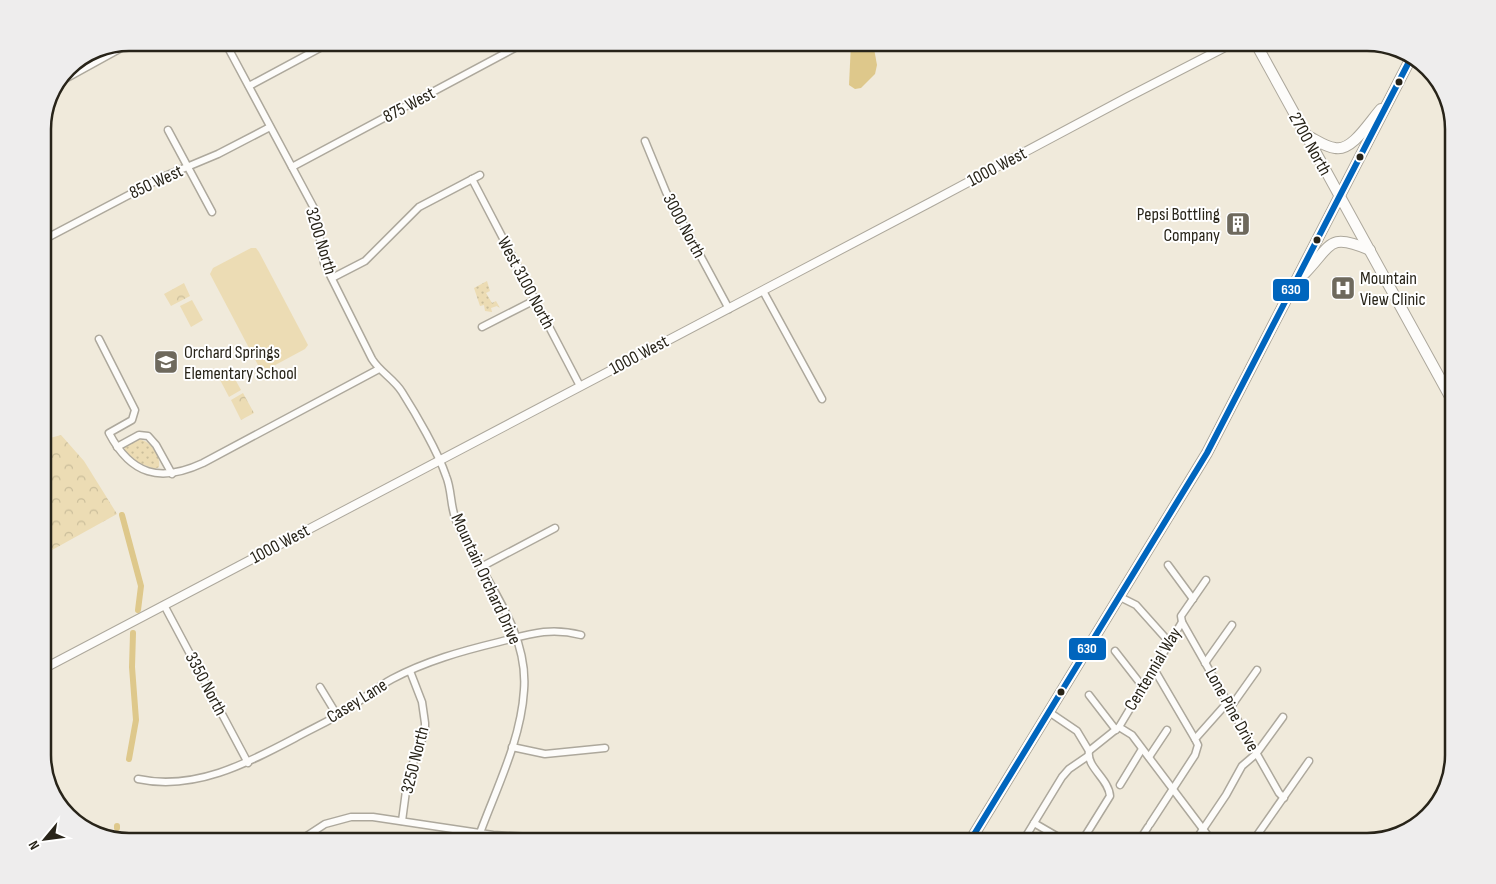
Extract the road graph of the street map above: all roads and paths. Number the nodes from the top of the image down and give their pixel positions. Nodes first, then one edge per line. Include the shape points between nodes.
1 (230, 51) edge
2 (314, 51) edge
3 (509, 51) edge
4 (1217, 51) edge
5 (1260, 51) edge
6 (110, 54) edge
7 (1408, 63) edge
8 (76, 73) edge
9 (249, 86) junction
10 (1390, 99) junction
11 (270, 126) junction
12 (168, 130) dead end
13 (1306, 135) junction
14 (645, 141) dead end
15 (292, 167) junction
16 (188, 168) junction
17 (480, 175) dead end
18 (472, 180) junction
19 (1340, 196) junction
20 (212, 212) dead end
21 (51, 236) edge
22 (1370, 250) junction
23 (332, 278) junction
24 (1297, 281) junction
25 (763, 291) junction
26 (535, 300) junction
27 (728, 309) junction
28 (482, 327) dead end
29 (99, 339) dead end
30 (378, 369) junction
31 (580, 386) junction
32 (1445, 387) edge
33 (822, 399) dead end
34 (117, 447) junction
35 (439, 460) junction
36 (172, 474) junction
37 (556, 528) dead end
38 (1168, 565) dead end
39 (481, 568) junction
40 (1206, 580) dead end
41 (1120, 596) junction
42 (1193, 599) junction
43 (164, 605) junction
44 (1182, 622) junction
45 (1232, 625) dead end
46 (581, 635) dead end
47 (517, 638) junction
48 (1170, 643) junction
49 (1115, 651) dead end
50 (1205, 662) junction
51 (51, 665) edge
52 (1154, 670) junction
53 (1257, 670) dead end
54 (410, 671) junction
55 (320, 687) dead end
56 (1142, 687) junction
57 (1089, 695) dead end
58 (1229, 706) junction
59 (1049, 712) junction
60 (337, 715) junction
61 (1283, 717) dead end
62 (1118, 728) junction
63 (1167, 730) dead end
64 (1195, 739) junction
65 (512, 747) junction
66 (605, 748) dead end
67 (1142, 749) junction
68 (1088, 753) junction
69 (1256, 754) junction
70 (1149, 757) junction
71 (1309, 761) dead end
72 (248, 763) junction
73 (138, 778) dead end
74 (1120, 785) dead end
75 (1172, 789) junction
76 (1284, 798) junction
77 (402, 822) junction
78 (1034, 823) junction
79 (1203, 830) junction
80 (312, 833) edge
81 (480, 833) joint
82 (975, 833) edge
83 (1028, 833) edge
84 (1050, 833) edge
85 (1087, 833) edge
86 (1145, 833) edge
87 (1201, 833) edge
88 (1205, 833) edge
89 (1259, 833) edge

1 - 9 street, 3200 North
2 - 9 street
3 - 15 street, 875 West
4 - 25 street, 1000 West
5 - 13 main road, 2700 North
6 - 8 street
7 - 10 main road
9 - 11 street, 3200 North
10 - 13 main road via 1355,142 1346,147 1335,148
10 - 19 main road
11 - 15 street, 3200 North
11 - 16 street, 850 West
12 - 16 street
13 - 19 main road, 2700 North
14 - 27 street, 3000 North via 666,192
15 - 23 street, 3200 North via 314,210 320,250
16 - 20 street
16 - 21 street, 850 West via 157,180
17 - 18 street
18 - 23 street via 419,207 365,260
18 - 26 street, West 3100 North
19 - 22 main road, 2700 North
19 - 24 main road
22 - 24 main road via 1347,242 1333,243
22 - 32 main road, 2700 North
23 - 30 street, 3200 North
24 - 41 main road via 1207,453
25 - 27 street, 1000 West
25 - 33 street
26 - 28 street
26 - 31 street, West 3100 North
27 - 31 street, 1000 West
29 - 34 street via 135,410 132,420 109,433
30 - 35 street, 3200 North via 402,392
30 - 36 street via 203,463
31 - 35 street, 1000 West
34 - 36 street via 128,461 139,468 151,473
34 - 36 street via 139,435 148,436
35 - 39 street, Mountain Orchard Drive via 446,475 457,522
35 - 43 street, 1000 West
37 - 39 street
38 - 42 street
39 - 47 street, Mountain Orchard Drive
40 - 42 street, Centennial Way
41 - 48 street via 1136,605
41 - 59 main road
42 - 44 street, Centennial Way via 1181,616
43 - 51 street, 1000 West
43 - 72 street, 3350 North
44 - 48 street, Centennial Way
44 - 50 street, Lone Pine Drive
45 - 50 street
46 - 47 street, Casey Lane via 554,630
47 - 54 street, Casey Lane via 458,652
47 - 65 street, Mountain Orchard Drive via 524,688
48 - 52 street, Centennial Way
49 - 56 street
50 - 58 street, Lone Pine Drive
52 - 56 street, Centennial Way
52 - 64 street
53 - 58 street
54 - 60 street, Casey Lane
54 - 77 street, 3250 North via 422,702 425,723 408,776
55 - 60 street
56 - 62 street, Centennial Way
57 - 62 street
58 - 64 street
58 - 69 street, Lone Pine Drive
59 - 68 street via 1077,732
59 - 82 main road
60 - 72 street, Casey Lane
61 - 69 street
62 - 67 street via 1132,735
62 - 68 street, Centennial Way
63 - 70 street
64 - 75 street via 1198,750
65 - 66 street via 545,754
65 - 81 street, Mountain Orchard Drive
67 - 70 street
67 - 74 street
68 - 78 street, Centennial Way via 1062,777
68 - 85 street via 1110,788 1110,796
69 - 76 street, Lone Pine Drive
69 - 79 street via 1242,766
70 - 75 street
71 - 76 street
72 - 73 street, Casey Lane via 179,782
75 - 79 street
75 - 86 street
76 - 89 street
77 - 80 street via 351,817 325,824
77 - 81 street
78 - 83 street, Centennial Way
78 - 84 street
79 - 87 street
79 - 88 street

